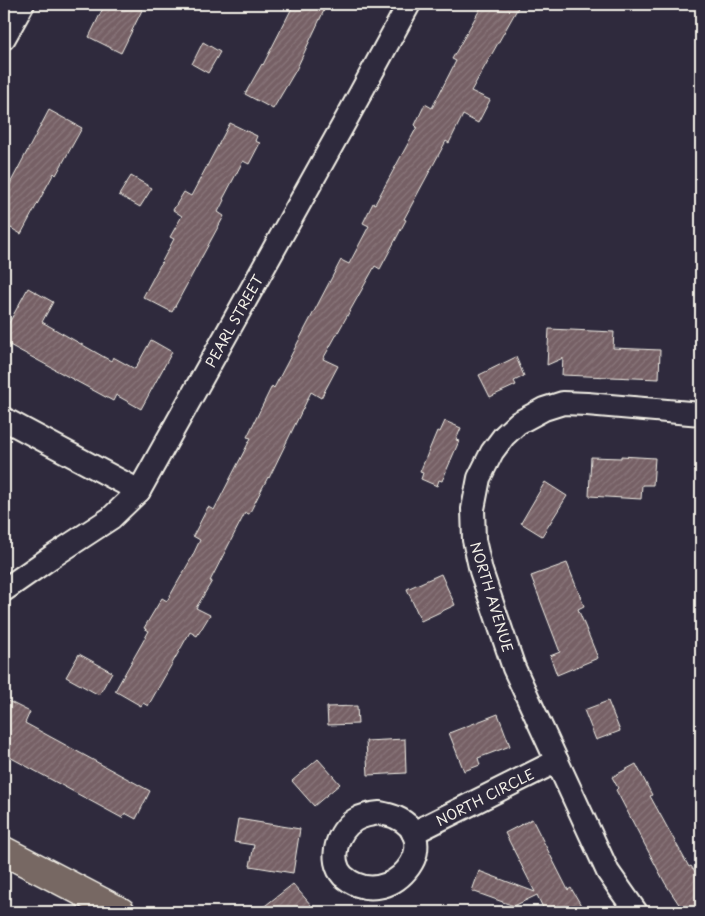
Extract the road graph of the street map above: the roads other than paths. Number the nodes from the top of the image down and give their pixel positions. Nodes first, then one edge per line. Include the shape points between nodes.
1 (22, 4) edge
2 (409, 4) edge
3 (4, 38) edge
4 (701, 414) edge
5 (4, 419) edge
6 (139, 491) junction
7 (4, 590) edge
8 (557, 761) junction
9 (413, 833) dead end
10 (4, 851) edge
11 (121, 912) edge
12 (636, 912) edge

1 - 3 street
2 - 6 street, PEARL STREET
4 - 8 street, NORTH AVENUE via 562,403 535,414 504,436 479,478 473,509 473,532 481,571 514,668
5 - 6 street
6 - 7 street, PEARL STREET via 111,518
8 - 9 street, NORTH CIRCLE
8 - 12 street, NORTH AVENUE via 608,872
10 - 11 main road

